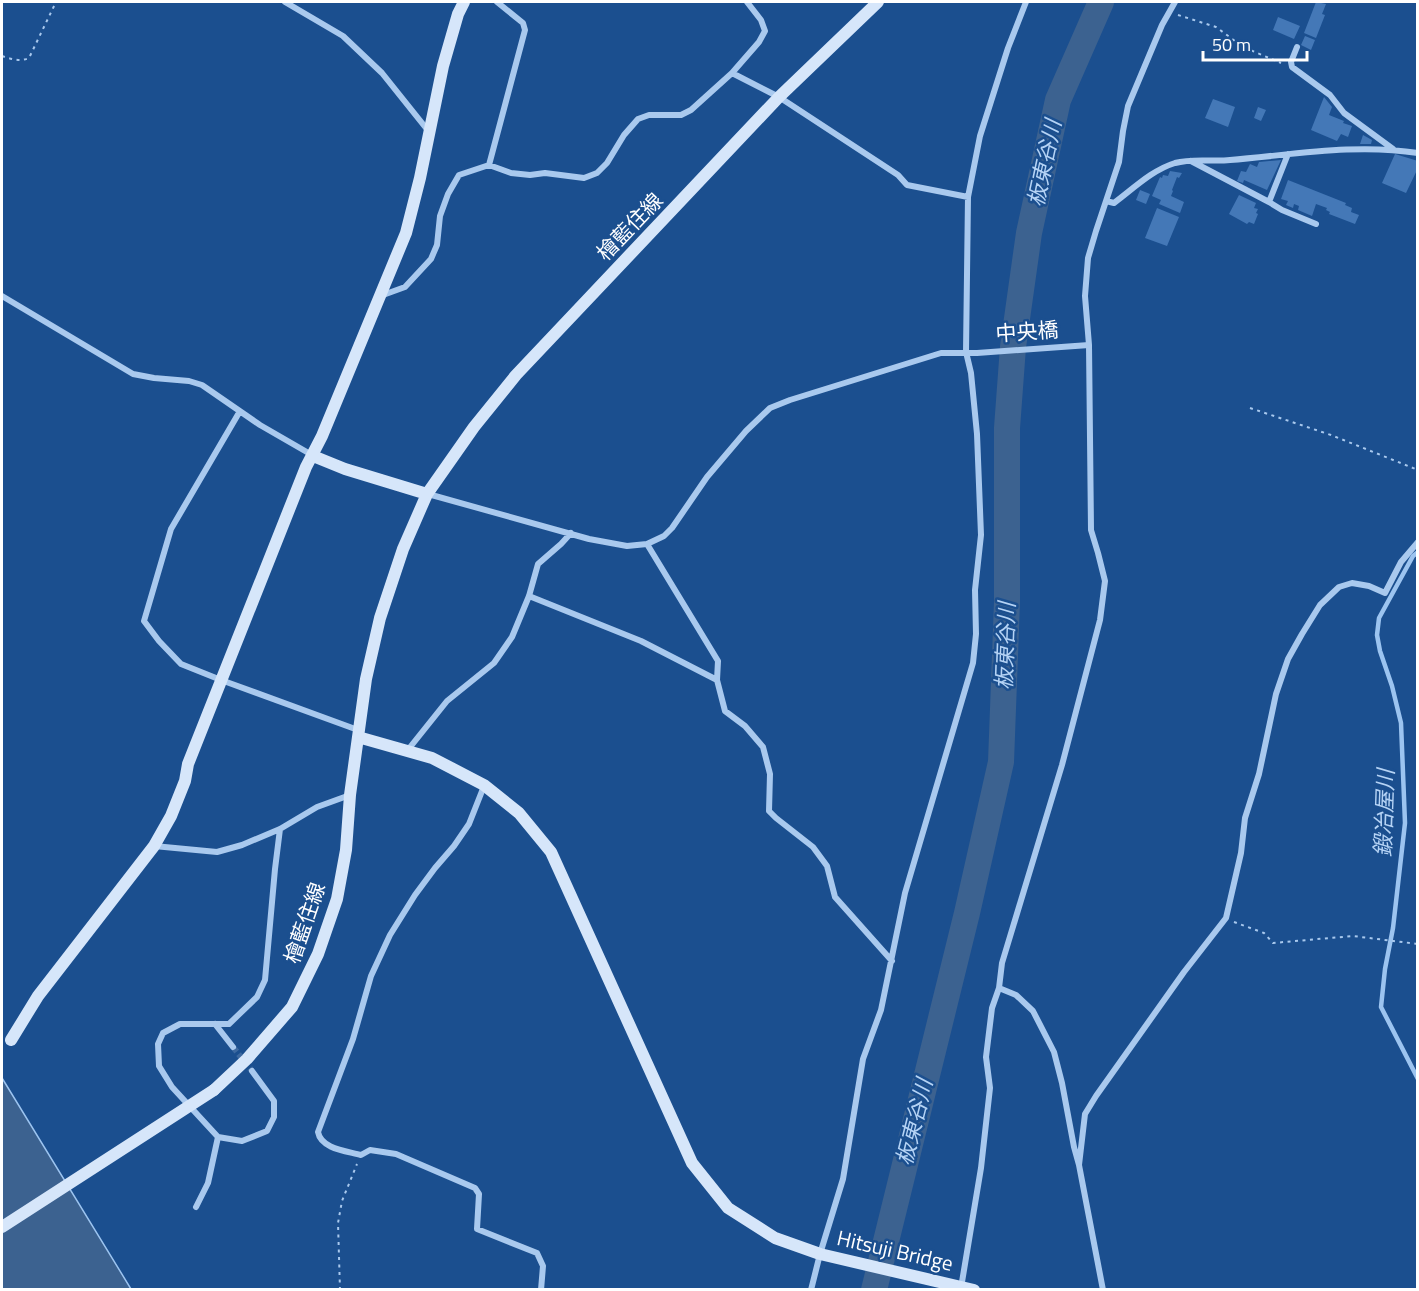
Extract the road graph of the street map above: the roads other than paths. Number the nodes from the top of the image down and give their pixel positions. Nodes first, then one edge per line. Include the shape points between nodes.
1 (285, 2) edge
2 (464, 2) edge
3 (497, 2) edge
4 (747, 2) edge
5 (878, 2) edge
6 (1026, 2) edge
7 (1175, 2) edge
8 (1297, 47) dead end
9 (732, 73) junction
10 (779, 97) junction
11 (429, 133) junction
12 (1394, 149) junction
13 (1418, 153) edge
14 (1288, 154) junction
15 (1190, 161) junction
16 (489, 165) junction
17 (968, 197) junction
18 (1106, 201) junction
19 (1269, 202) junction
20 (1316, 224) dead end
21 (2, 296) edge
22 (379, 296) junction
23 (1089, 345) junction
24 (966, 352) junction
25 (240, 411) junction
26 (313, 456) junction
27 (427, 494) junction
28 (571, 533) junction
29 (1418, 542) edge
30 (647, 544) junction
31 (529, 596) junction
32 (221, 680) junction
33 (717, 680) junction
34 (359, 734) junction
35 (407, 751) junction
36 (484, 785) junction
37 (350, 795) junction
38 (280, 829) junction
39 (154, 846) junction
40 (892, 961) junction
41 (999, 988) junction
42 (215, 1024) junction
43 (11, 1040) dead end
44 (232, 1047) tunnel mouth
45 (252, 1071) tunnel mouth
46 (218, 1137) junction
47 (1078, 1165) junction
48 (196, 1208) dead end
49 (2, 1227) edge
50 (820, 1254) junction
51 (961, 1288) edge
52 (541, 1290) edge
53 (811, 1290) edge
54 (974, 1290) edge
55 (1103, 1290) edge

1 - 11 street via 343,36 382,73
2 - 11 main road via 443,66
3 - 16 street via 523,23 525,30
4 - 9 street via 765,31
5 - 10 main road, 檜藍住線
6 - 17 street via 980,136
7 - 18 street via 1128,106 1119,162
8 - 12 street via 1292,67 1330,95 1344,113
9 - 10 street
9 - 16 street via 681,116 649,115 638,119 597,173 584,177 530,175
10 - 17 street via 898,175 907,185
10 - 27 main road, 檜藍住線 via 516,375
11 - 22 main road via 405,233
12 - 13 street
12 - 14 street
14 - 15 street
14 - 19 street
15 - 18 street via 1156,171 1114,203
15 - 19 street
16 - 22 street via 459,175 440,216 431,259 405,286
17 - 24 street
18 - 23 street via 1088,258 1085,296
19 - 20 street
21 - 25 street via 133,374 202,385
22 - 26 main road
23 - 24 street, 中央橋
23 - 41 street via 1091,530 1105,581 1100,620 1062,765 1002,963
24 - 30 street, 中央橋 via 941,353 770,408 707,477 672,528
24 - 40 street via 977,434 981,535 973,663 905,893
25 - 26 street
25 - 32 street via 171,529 144,621 181,664
26 - 27 main road
26 - 32 main road
27 - 28 street
27 - 34 main road, 檜藍住線 via 380,618
28 - 30 street via 627,546
28 - 31 street via 538,564
29 - 47 street via 1401,562 1385,594 1352,583 1339,587 1320,605 1288,659 1245,818 1226,918 1085,1114
30 - 33 street via 718,661
31 - 33 street via 641,641
31 - 35 street via 512,637 494,663 447,701
32 - 34 street
32 - 39 main road via 171,816
33 - 40 street via 725,711 763,747 770,774 769,810 813,847 827,866 835,897
34 - 35 main road, Hitsuji Bridge
34 - 37 main road, 檜藍住線
35 - 36 main road, Hitsuji Bridge via 432,758
36 - 50 main road, Hitsuji Bridge via 519,813 551,852 692,1163 728,1208 776,1238
36 - 52 street via 469,824 414,895 390,935 371,976 353,1039 318,1132 319,1139 326,1144 361,1155 370,1150 396,1154 475,1188 479,1194 477,1229 537,1253 543,1266
37 - 38 street via 316,807
37 - 49 main road, 檜藍住線, bridge via 337,899 318,954 291,1007 247,1059 214,1090
38 - 39 street via 217,852
38 - 42 street via 265,980 257,997 229,1024
39 - 43 main road via 38,996
40 - 50 street via 881,1010 863,1059 843,1179
41 - 47 street via 1016,995 1034,1011 1054,1052
41 - 51 street via 992,1008 986,1057 990,1088 981,1168
42 - 44 street
42 - 46 street via 180,1024 163,1033 158,1044 159,1066 172,1087
45 - 46 street via 274,1101 274,1117 267,1131 242,1141
46 - 48 street via 208,1183
47 - 55 street
50 - 51 main road, Hitsuji Bridge
50 - 53 street
51 - 54 main road, Hitsuji Bridge

